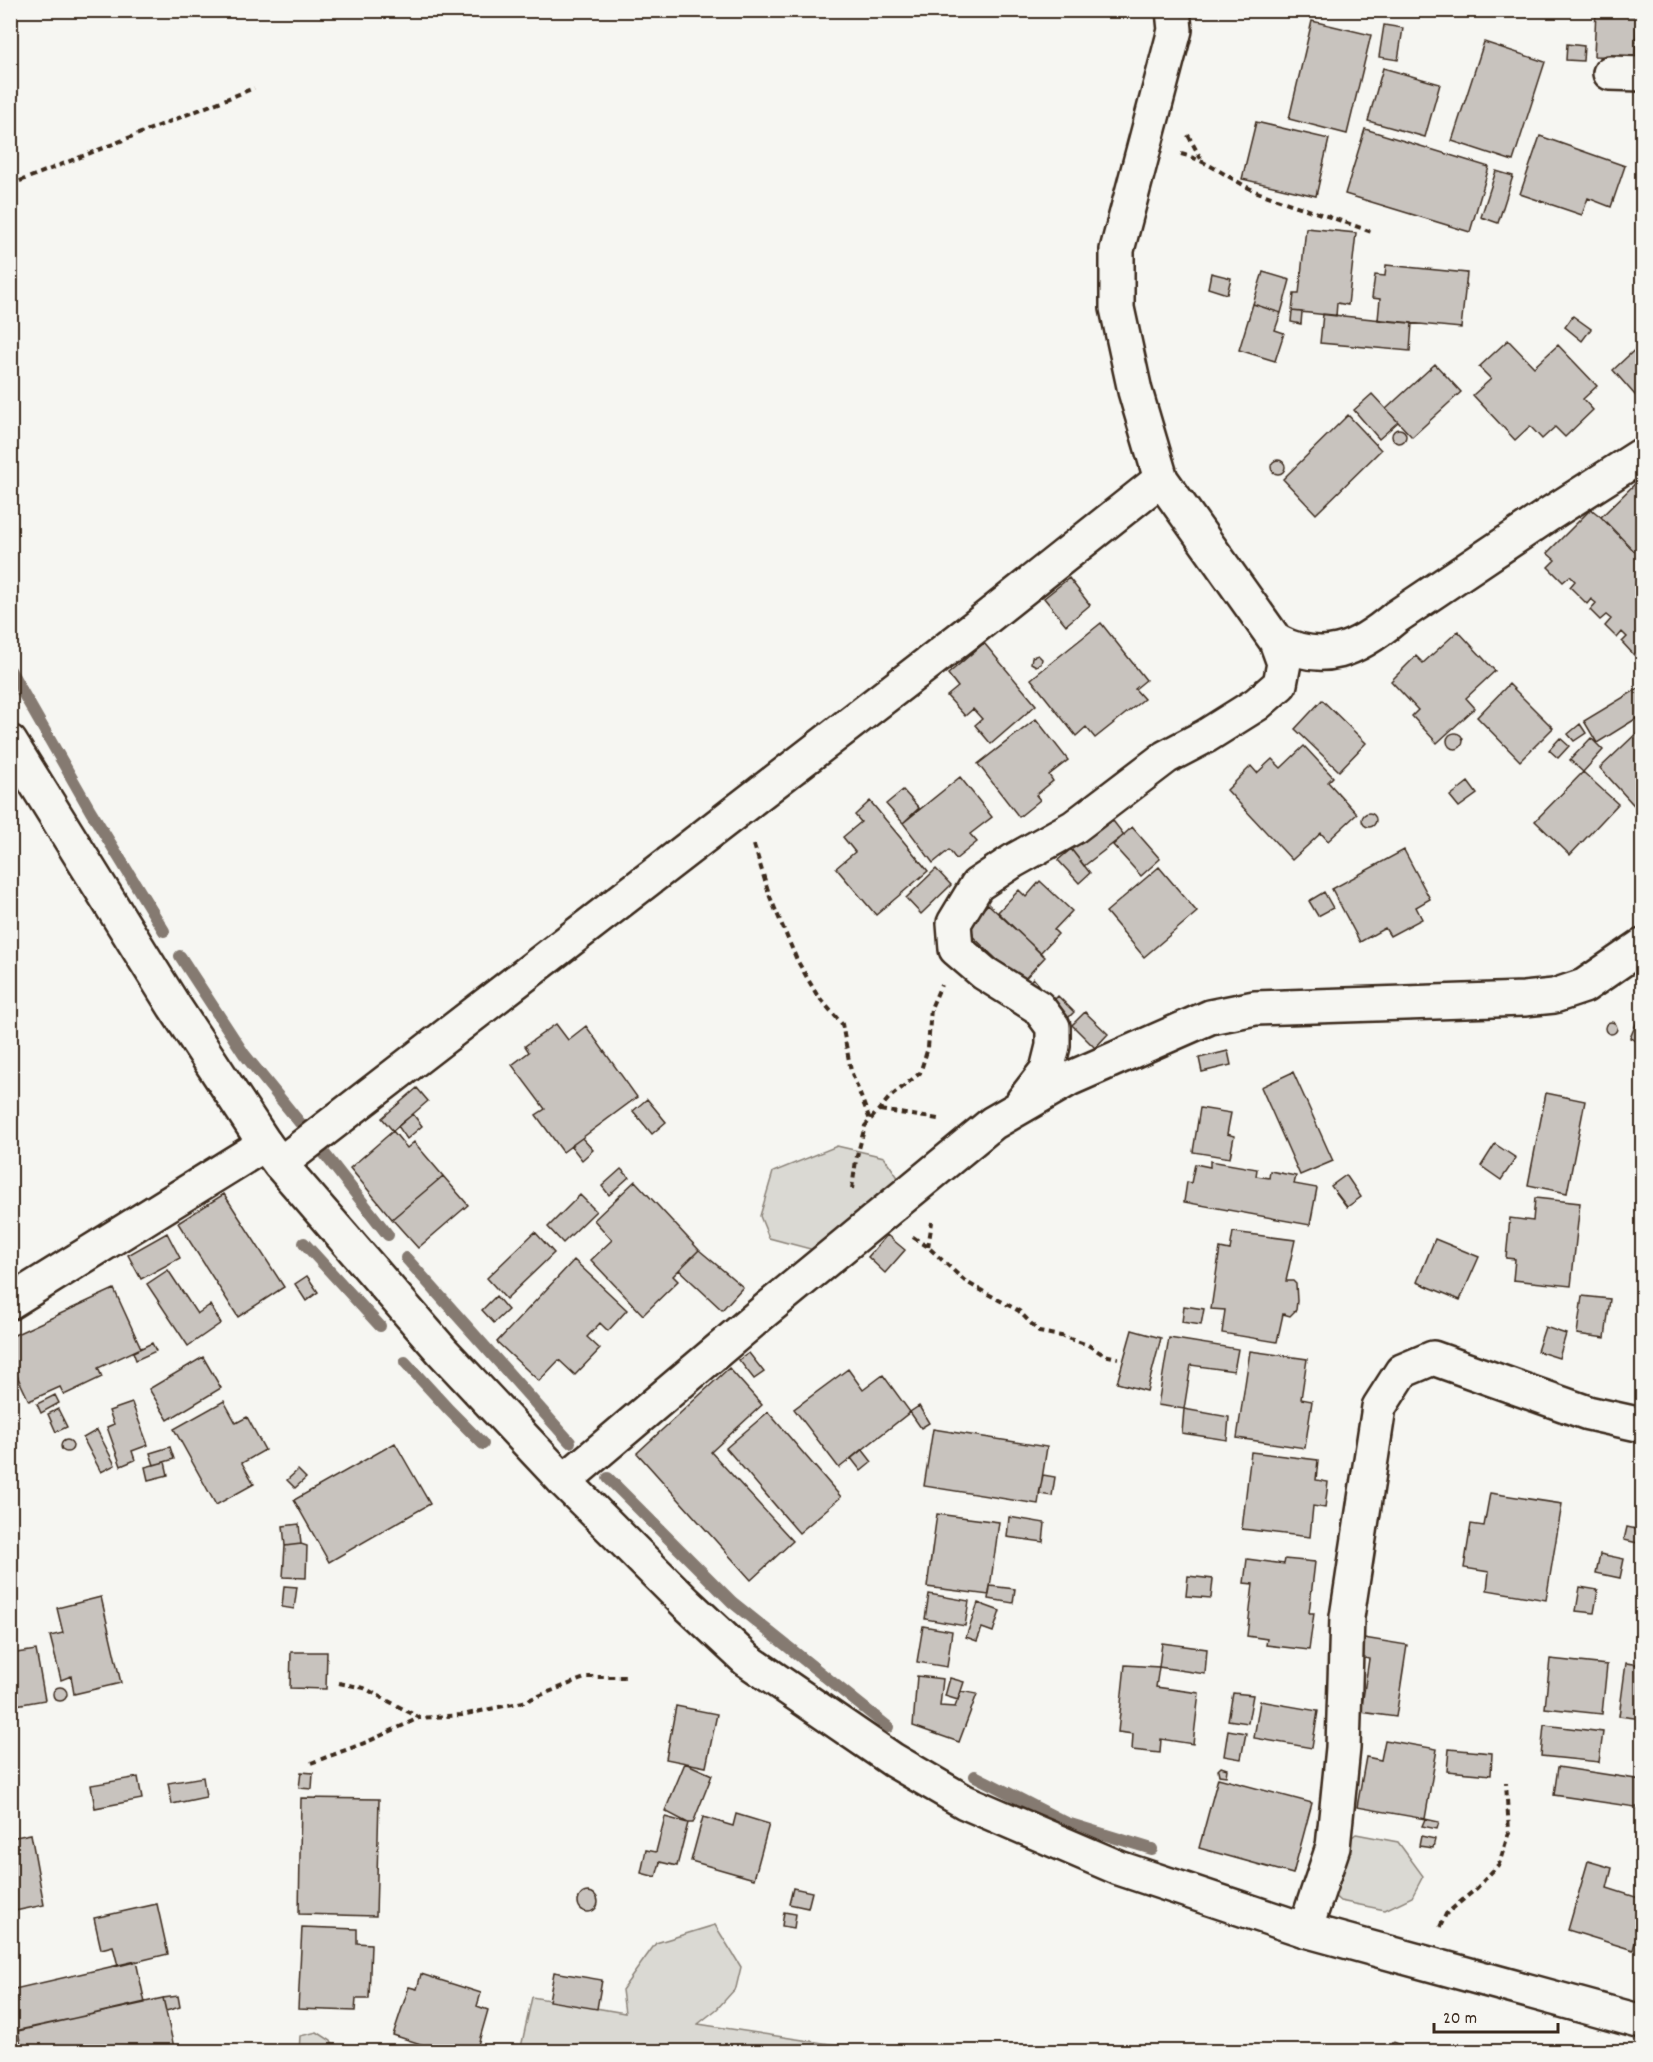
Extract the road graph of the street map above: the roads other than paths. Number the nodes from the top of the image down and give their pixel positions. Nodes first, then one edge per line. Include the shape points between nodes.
1 (1173, 10) edge
2 (1610, 73) dead end
3 (1642, 74) edge
4 (1642, 455) edge
5 (1161, 479) junction
6 (1276, 641) junction
7 (10, 742) edge
8 (1642, 946) edge
9 (1017, 1109) junction
10 (273, 1154) junction
11 (10, 1302) edge
12 (1642, 1425) edge
13 (564, 1481) junction
14 (1305, 1930) junction
15 (1642, 2022) edge

1 - 5 street via 1175,30 1117,250 1117,308 1135,391
2 - 3 street
4 - 6 street via 1548,514 1378,632 1344,650 1314,654
5 - 6 street
5 - 10 street via 742,806
6 - 9 street via 1284,663 1280,684 1257,704 1166,757 1074,826 977,885 954,923 956,949 984,973 1038,1007 1053,1027 1047,1070
7 - 10 street via 174,1006
8 - 9 street via 1584,986 1554,996 1256,1008 1210,1017 1069,1078
9 - 13 street via 878,1217
10 - 11 street
10 - 13 street via 442,1351
12 - 14 street via 1588,1413 1433,1358 1402,1371 1379,1407 1347,1617 1343,1748 1333,1847
13 - 14 street via 747,1660 893,1760 965,1802 1119,1868
14 - 15 street

